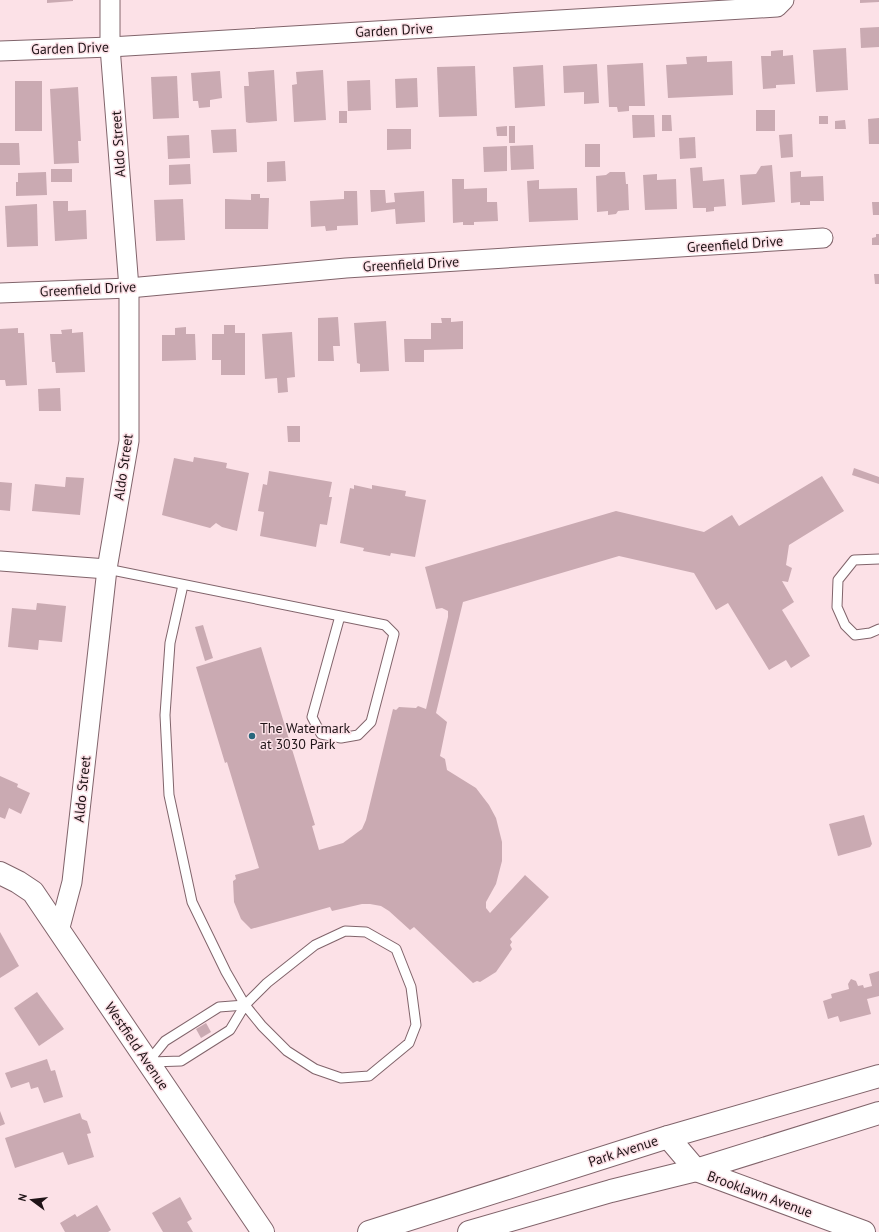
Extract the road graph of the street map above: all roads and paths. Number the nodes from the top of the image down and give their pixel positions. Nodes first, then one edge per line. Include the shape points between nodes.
1 (110, 0) edge
2 (784, 0) edge
3 (110, 47) junction
4 (0, 51) edge
5 (823, 238) dead end
6 (129, 288) junction
7 (0, 293) edge
8 (879, 559) edge
9 (0, 561) edge
10 (107, 569) junction
11 (183, 584) junction
12 (340, 616) junction
13 (879, 630) edge
14 (0, 873) edge
15 (59, 931) junction
16 (245, 1005) junction
17 (148, 1062) junction
18 (879, 1076) edge
19 (879, 1113) edge
20 (668, 1137) junction
21 (696, 1170) junction
22 (263, 1232) edge
23 (369, 1232) edge
24 (469, 1232) edge
25 (864, 1232) edge

1 - 3 street, Aldo Street
2 - 3 street, Garden Drive via 777,7
3 - 4 street, Garden Drive
3 - 6 street, Aldo Street
5 - 6 street, Greenfield Drive via 346,268
6 - 7 street, Greenfield Drive
6 - 10 street, Aldo Street via 129,441
8 - 13 lane via 854,560 838,580 837,607 845,625 855,635
9 - 10 street
10 - 11 lane
10 - 15 street, Aldo Street via 72,882
11 - 12 lane
11 - 16 lane via 170,643 165,715 169,795 192,902
12 - 12 lane via 385,625 394,634 371,722 358,735 341,738 321,734 312,717
14 - 15 main road, Westfield Avenue via 33,892
15 - 17 main road, Westfield Avenue
16 - 16 lane via 287,1051 315,1069 341,1078 369,1076 409,1043 416,1025 411,987 396,949 366,932 345,931 315,945 267,983
16 - 17 lane via 219,1007 165,1040
16 - 17 lane via 230,1030 181,1061
17 - 22 main road, Westfield Avenue
18 - 20 main road, Park Avenue
19 - 21 main road
20 - 21 main road, Brooklawn Avenue
20 - 23 main road, Park Avenue
21 - 24 main road
21 - 25 main road, Brooklawn Avenue

